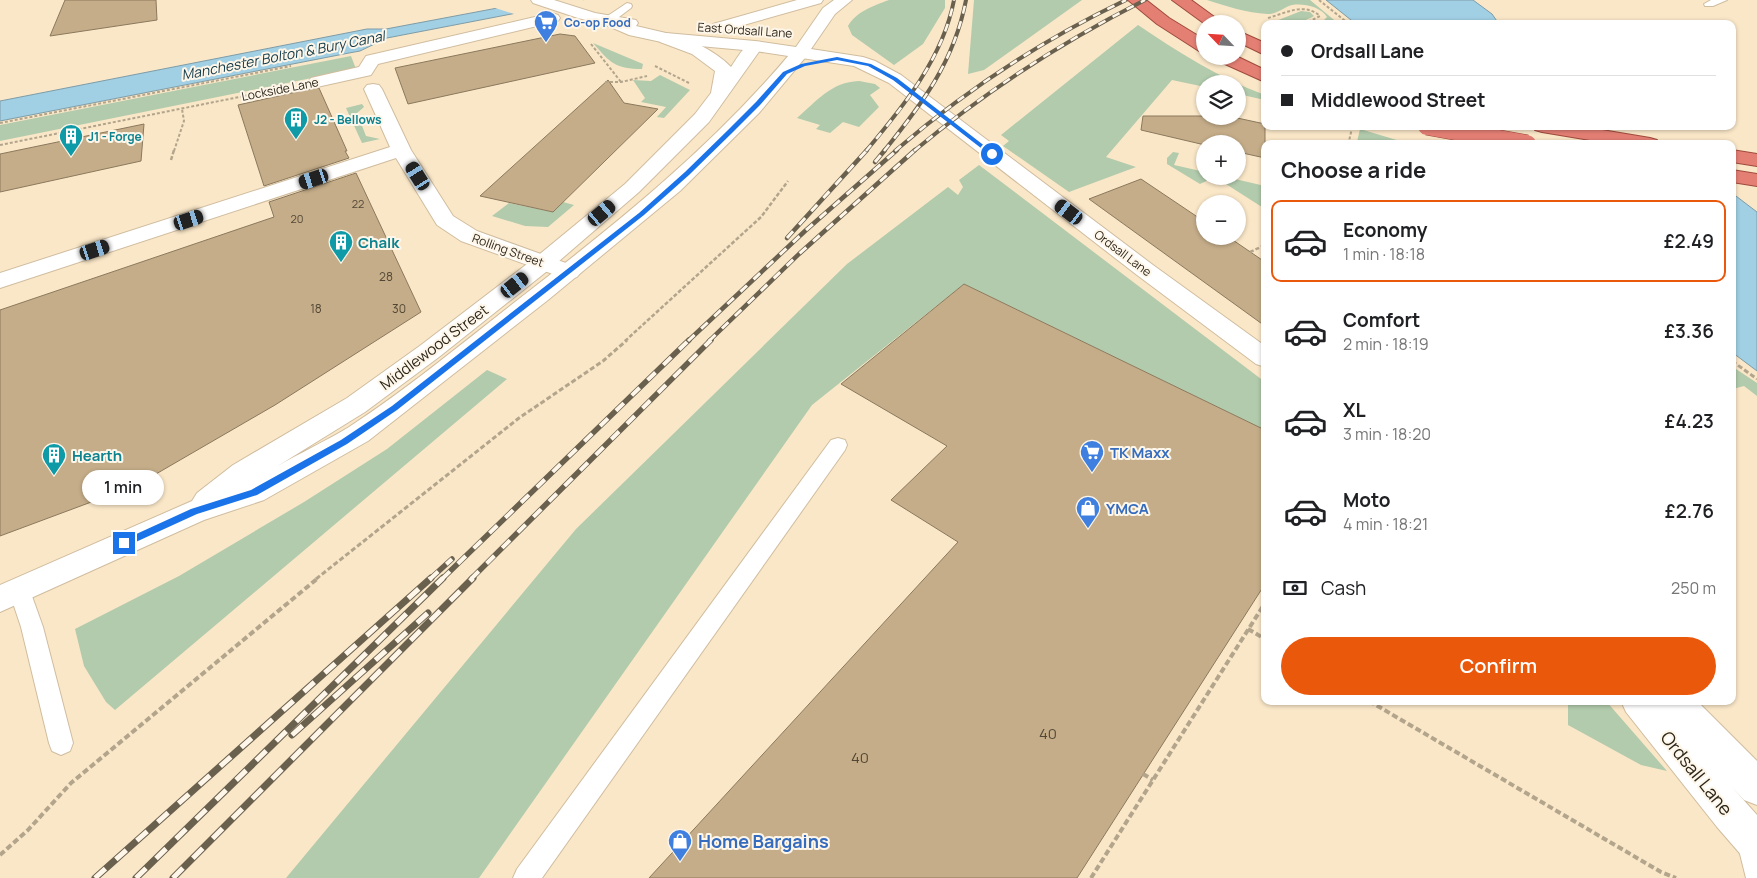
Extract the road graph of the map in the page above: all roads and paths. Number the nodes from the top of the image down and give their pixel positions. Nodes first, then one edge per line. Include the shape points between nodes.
1 (539, 0) edge
2 (816, 0) edge
3 (844, 0) edge
4 (1136, 0) edge
5 (1180, 0) edge
6 (1319, 0) edge
7 (1722, 0) edge
8 (1708, 4) dead end
9 (627, 6) dead end
10 (557, 13) junction
11 (1202, 15) edge
12 (1263, 18) dead end
13 (1312, 20) edge
14 (1344, 20) edge
15 (609, 21) junction
16 (719, 27) junction
17 (777, 30) junction
18 (812, 36) junction
19 (666, 38) junction
20 (590, 40) dead end
21 (1246, 40) edge
22 (1196, 41) edge
23 (755, 46) junction
24 (835, 46) junction
25 (1261, 48) edge
26 (777, 50) junction
27 (800, 53) junction
28 (1240, 65) edge
29 (292, 66) dead end
30 (365, 71) junction
31 (785, 73) junction
32 (1261, 75) edge
33 (647, 76) dead end
34 (317, 82) joint
35 (604, 82) dead end
36 (622, 82) junction
37 (720, 92) junction
38 (182, 108) junction
39 (702, 118) junction
40 (0, 123) edge
41 (1449, 130) edge
42 (1566, 130) edge
43 (1505, 140) edge
44 (1626, 140) edge
45 (0, 145) edge
46 (401, 150) junction
47 (1736, 157) edge
48 (171, 160) dead end
49 (1757, 160) edge
50 (1736, 177) edge
51 (1757, 180) edge
52 (788, 181) dead end
53 (1261, 247) edge
54 (1250, 252) dead end
55 (543, 263) junction
56 (569, 272) junction
57 (0, 282) edge
58 (1261, 355) edge
59 (1736, 364) edge
60 (1757, 378) edge
61 (838, 445) dead end
62 (194, 512) junction
63 (10, 595) edge
64 (1261, 609) edge
65 (1248, 629) junction
66 (1261, 637) edge
67 (1376, 705) edge
68 (1641, 705) edge
69 (1677, 705) edge
70 (61, 743) dead end
71 (1143, 774) dead end
72 (1153, 780) junction
73 (1757, 786) edge
74 (1752, 838) edge
75 (0, 855) edge
76 (1757, 873) edge
77 (526, 878) edge
78 (1091, 878) edge
79 (1676, 878) edge

1 - 10 street, East Ordsall Lane
2 - 16 street
2 - 17 street, Middlewood Street
3 - 18 street, Middlewood Street via 829,12
4 - 22 highway
5 - 11 highway
6 - 14 path
7 - 8 lane
9 - 15 lane
10 - 15 street, East Ordsall Lane
10 - 30 street, Lockside Lane via 536,23 372,60
12 - 13 path via 1294,8 1307,8 1320,16
15 - 16 street, East Ordsall Lane
15 - 19 street, East Ordsall Lane
16 - 17 street, East Ordsall Lane
17 - 18 street, East Ordsall Lane
17 - 23 street, Middlewood Street
18 - 24 street, East Ordsall Lane
18 - 26 street via 791,41
18 - 27 street, Middlewood Street
19 - 23 street, East Ordsall Lane
19 - 37 street via 710,56 724,70
20 - 36 path
21 - 25 highway
23 - 26 street, East Ordsall Lane
23 - 37 street, Middlewood Street
24 - 27 street, Ordsall Lane
24 - 31 street
24 - 58 street, Ordsall Lane via 895,79
26 - 27 street, East Ordsall Lane
26 - 39 street via 724,105
27 - 31 street, Middlewood Street
28 - 32 highway
29 - 40 path
30 - 34 street, Lockside Lane
30 - 46 street, Rolling Street
31 - 56 street, Middlewood Street via 687,174
33 - 36 path
34 - 38 path, Lockside Lane
35 - 36 path
37 - 39 street, Middlewood Street
38 - 45 path, Lockside Lane
38 - 48 path via 184,122
39 - 55 street, Middlewood Street via 632,188
41 - 43 highway, bridge
42 - 44 highway
46 - 55 street, Rolling Street via 444,220 469,236
46 - 57 street
47 - 49 highway
50 - 51 highway
52 - 75 path via 761,217 603,361 519,418 358,545 71,783
53 - 54 path
55 - 56 street, Rolling Street
55 - 62 street, Middlewood Street via 364,399 243,473
56 - 62 street, Middlewood Street via 358,434 254,492
59 - 60 path
61 - 77 lane
62 - 63 street, Middlewood Street
63 - 70 lane via 32,627
64 - 65 path
65 - 66 path
65 - 72 path
67 - 79 path
68 - 74 street, Ordsall Lane
69 - 73 street, Ordsall Lane
71 - 72 path
72 - 78 path
74 - 76 lane

